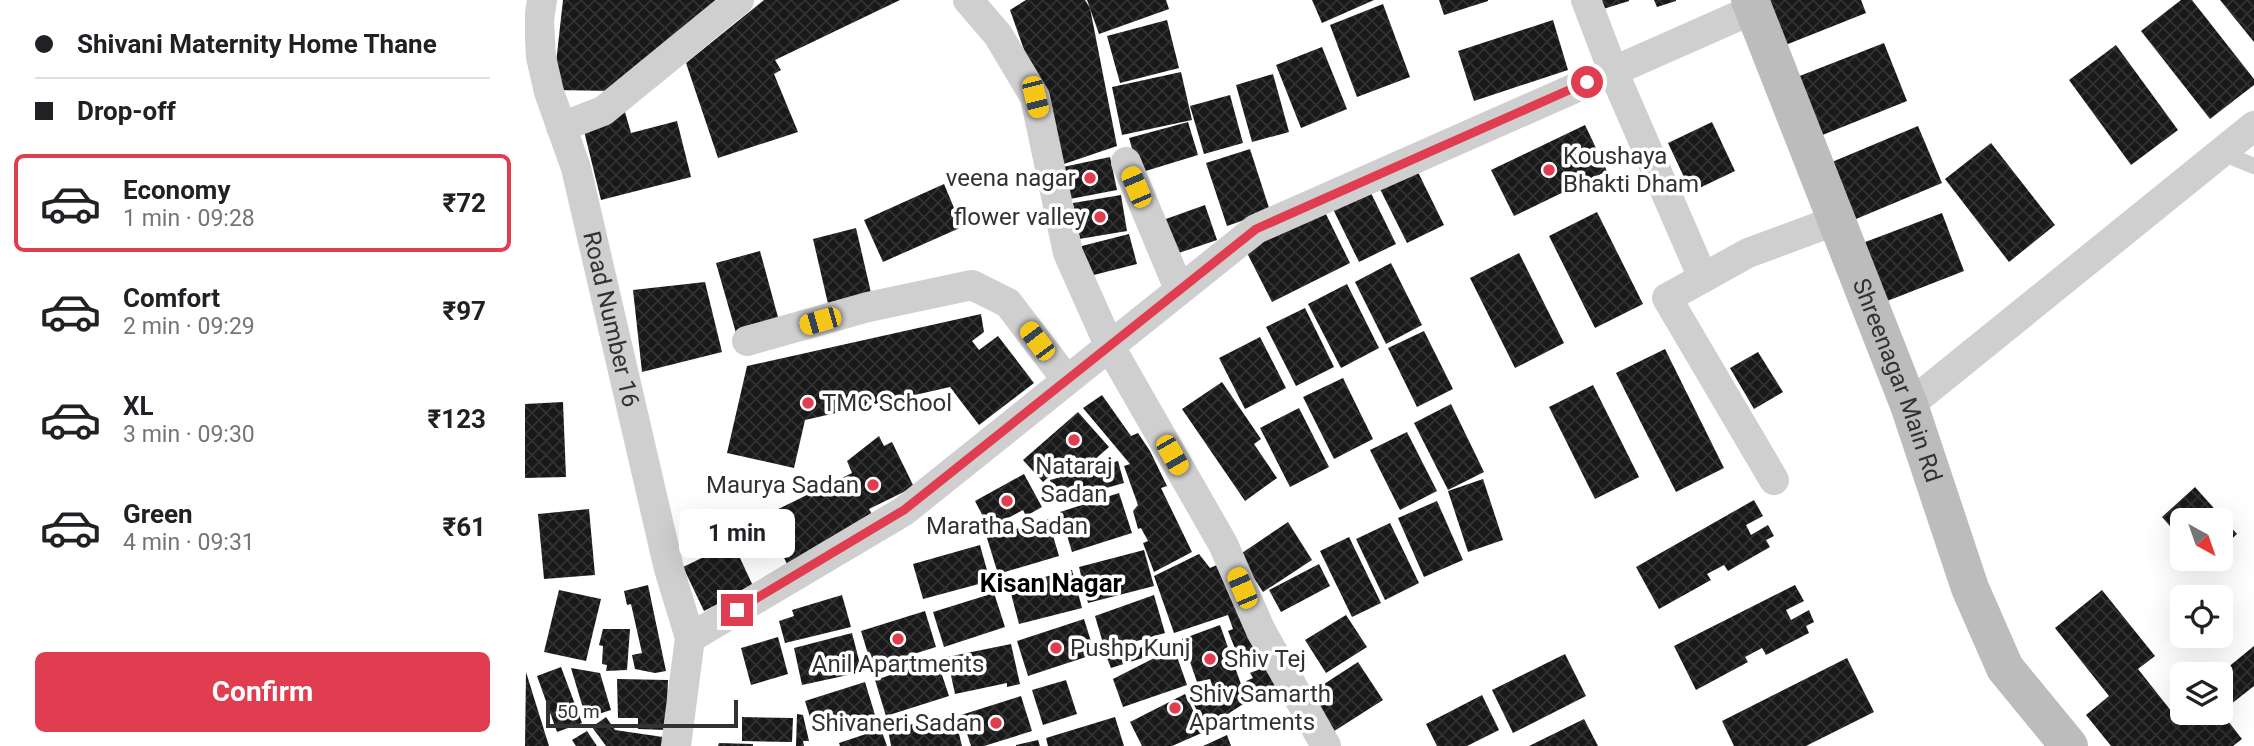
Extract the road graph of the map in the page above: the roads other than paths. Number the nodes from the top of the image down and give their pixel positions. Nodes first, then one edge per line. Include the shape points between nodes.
1 (542, 0) edge
2 (739, 0) edge
3 (1585, 0) edge
4 (1752, 4) edge
5 (982, 5) edge
6 (1613, 71) junction
7 (2254, 126) edge
8 (561, 127) junction
9 (2222, 153) junction
10 (1126, 162) dead end
11 (2254, 166) edge
12 (1837, 220) junction
13 (1703, 278) junction
14 (1179, 289) junction
15 (747, 341) dead end
16 (1109, 345) junction
17 (1066, 379) junction
18 (1909, 405) junction
19 (1774, 480) dead end
20 (690, 638) junction
21 (676, 746) edge
22 (1326, 746) edge
23 (2069, 746) edge

1 - 8 street, Road Number 16 via 541,57
2 - 8 street via 603,111
3 - 6 street
4 - 6 street
4 - 12 street, Shreenagar Main Rd
5 - 16 street via 1035,97 1068,253
6 - 13 street
6 - 14 street via 1256,229
7 - 9 street
8 - 20 street, Road Number 16 via 576,168 659,528
9 - 11 lane
9 - 18 street
10 - 14 street
12 - 13 street via 1748,253
12 - 18 street, Shreenagar Main Rd
13 - 19 street via 1667,298
14 - 16 street
15 - 17 street via 868,307 972,285 1009,303
16 - 17 street
16 - 22 street via 1223,544 1261,631
17 - 20 street via 904,510
18 - 23 street, Shreenagar Main Rd via 1970,588 2005,668
20 - 21 street

